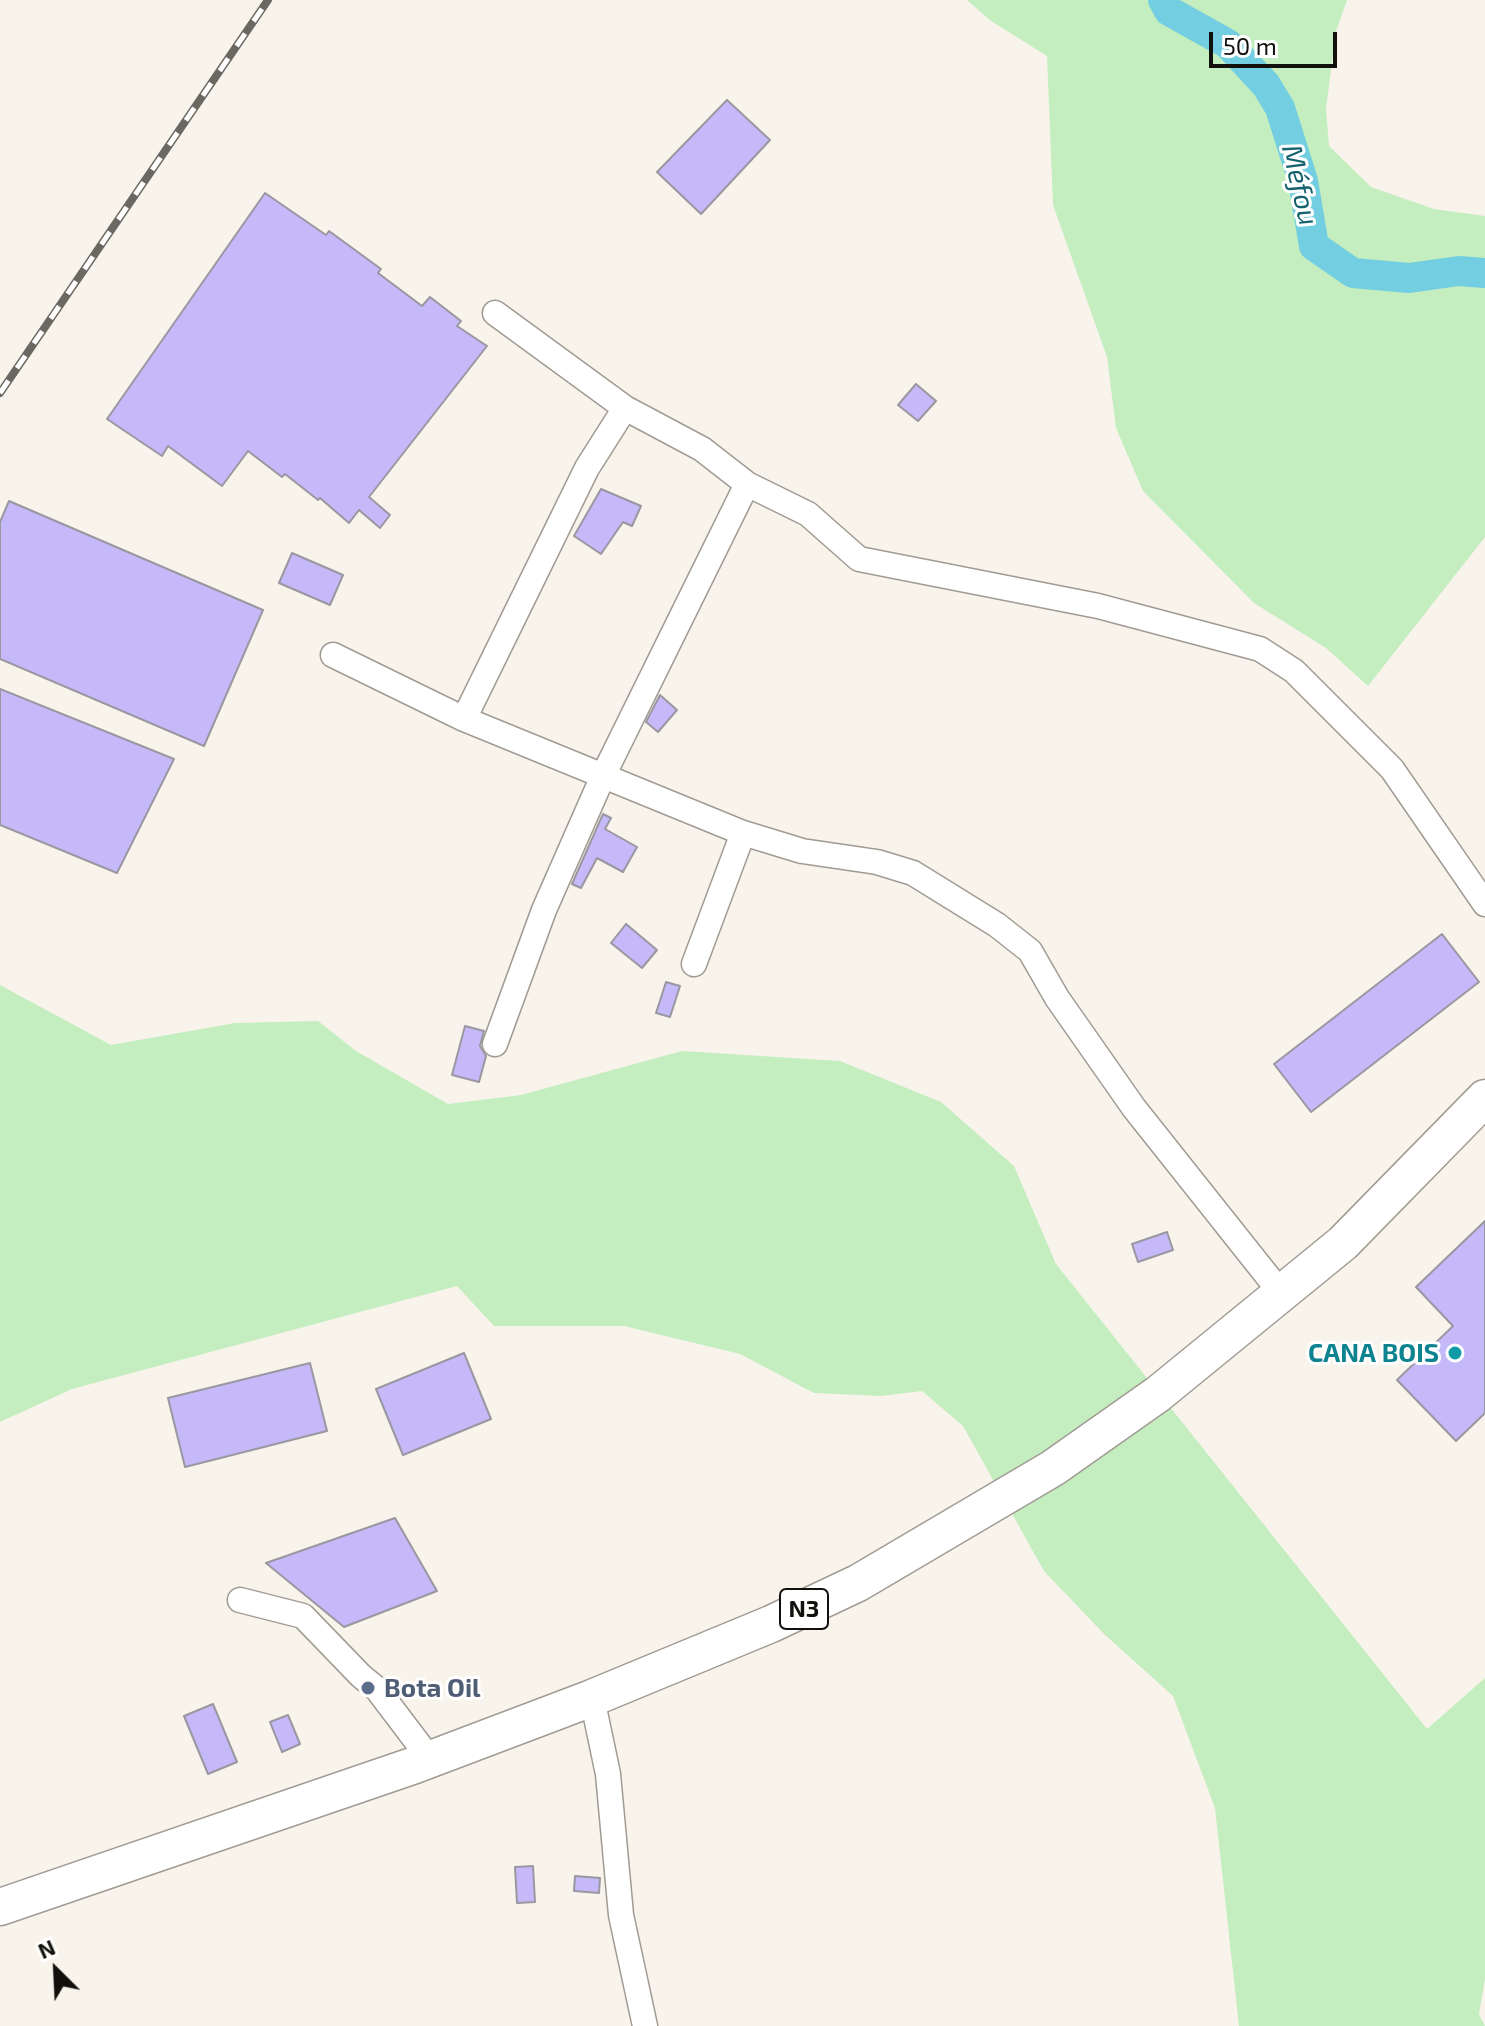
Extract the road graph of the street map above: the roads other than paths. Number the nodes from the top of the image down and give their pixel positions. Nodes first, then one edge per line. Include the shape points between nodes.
1 (495, 313) dead end
2 (625, 408) junction
3 (747, 484) junction
4 (333, 655) dead end
5 (464, 719) junction
6 (603, 776) junction
7 (743, 833) junction
8 (1485, 904) edge
9 (694, 964) dead end
10 (495, 1044) dead end
11 (1485, 1098) edge
12 (1281, 1293) junction
13 (240, 1600) dead end
14 (592, 1698) junction
15 (430, 1759) junction
16 (0, 1907) edge
17 (645, 2026) edge

1 - 2 street
2 - 3 street via 702,449
2 - 5 street via 587,468
3 - 6 street
3 - 8 street via 808,514 859,559 1098,606 1260,649 1294,671 1392,769
4 - 5 street
5 - 6 street
6 - 7 street
6 - 10 street via 544,910
7 - 9 street
7 - 12 street via 802,851 913,873 1020,941 1134,1108
11 - 12 highway, N3 via 1386,1202
12 - 14 highway, N3 via 1107,1431 944,1535 771,1624
13 - 15 street via 303,1616 377,1689
14 - 15 highway, N3
14 - 17 street via 608,1774 621,1915
15 - 16 highway, N3

